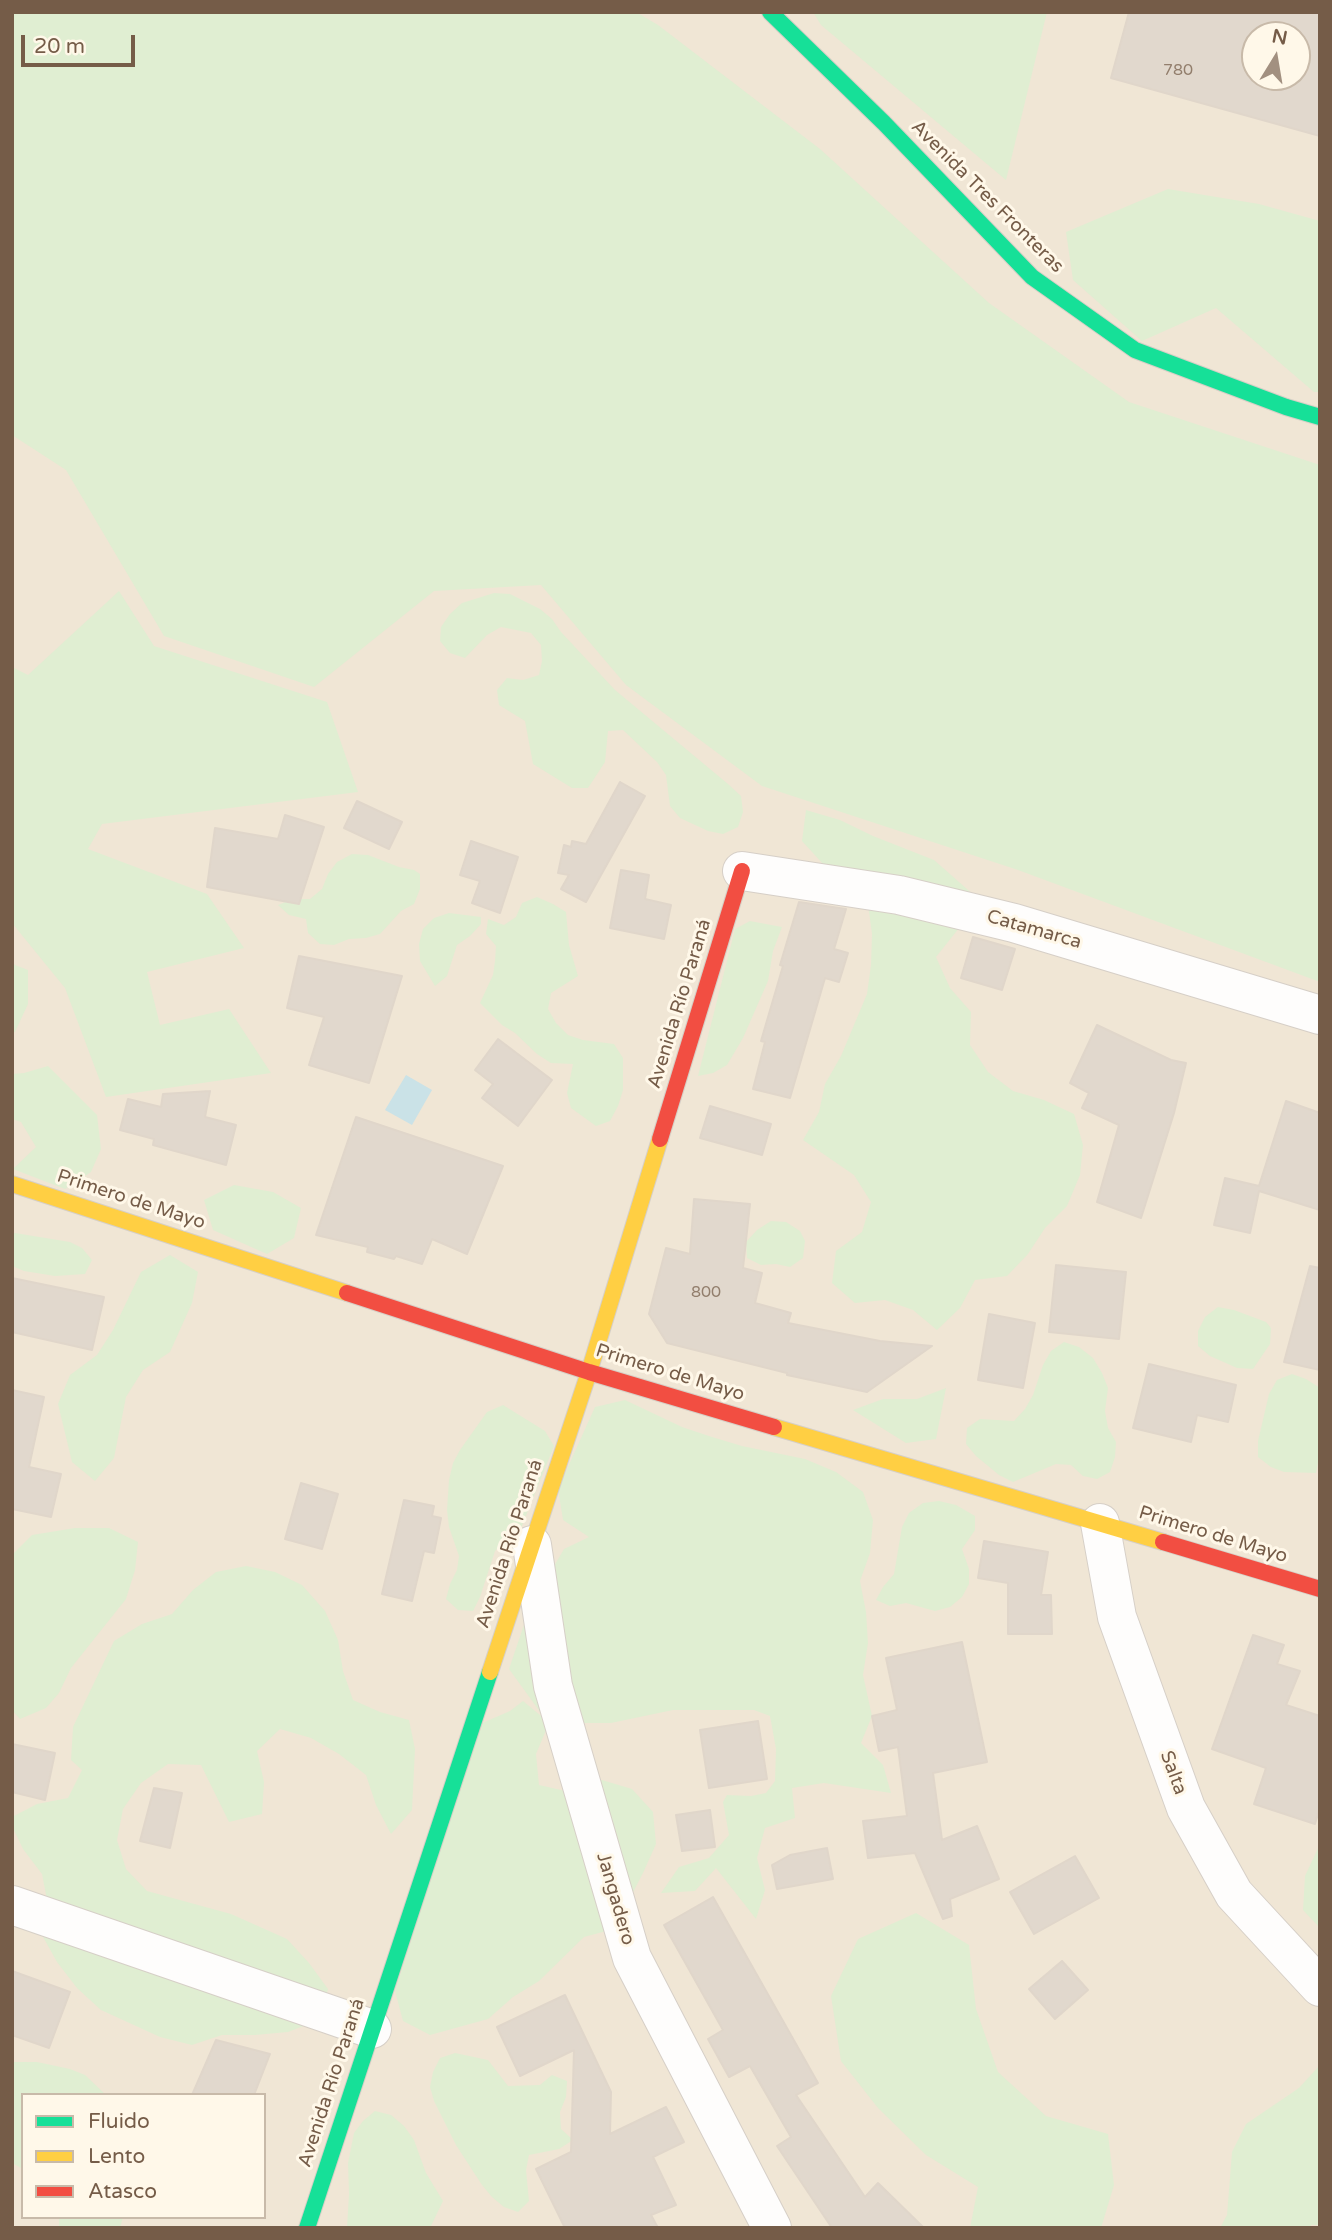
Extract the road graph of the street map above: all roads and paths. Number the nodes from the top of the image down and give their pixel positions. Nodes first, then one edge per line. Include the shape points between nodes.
1 (770, 12) edge
2 (1320, 417) edge
3 (743, 871) joint
4 (1320, 1015) edge
5 (12, 1184) edge
6 (589, 1371) junction
7 (1100, 1522) junction
8 (531, 1545) junction
9 (1320, 1589) edge
10 (12, 1905) edge
11 (1320, 1987) edge
12 (372, 2029) junction
13 (307, 2228) edge
14 (772, 2228) edge

1 - 2 main road, Avenida Tres Fronteras via 894,132 1032,277 1135,349
3 - 4 street, Catamarca via 899,895 1014,923
3 - 6 main road, Avenida Río Paraná
5 - 6 main road, Primero de Mayo
6 - 7 main road, Primero de Mayo
6 - 8 main road, Avenida Río Paraná
7 - 9 main road, Primero de Mayo
7 - 11 street, Salta via 1117,1617 1186,1808 1234,1894
8 - 12 main road, Avenida Río Paraná
8 - 14 street, Jangadero via 552,1686 632,1958
10 - 12 street
12 - 13 main road, Avenida Río Paraná

